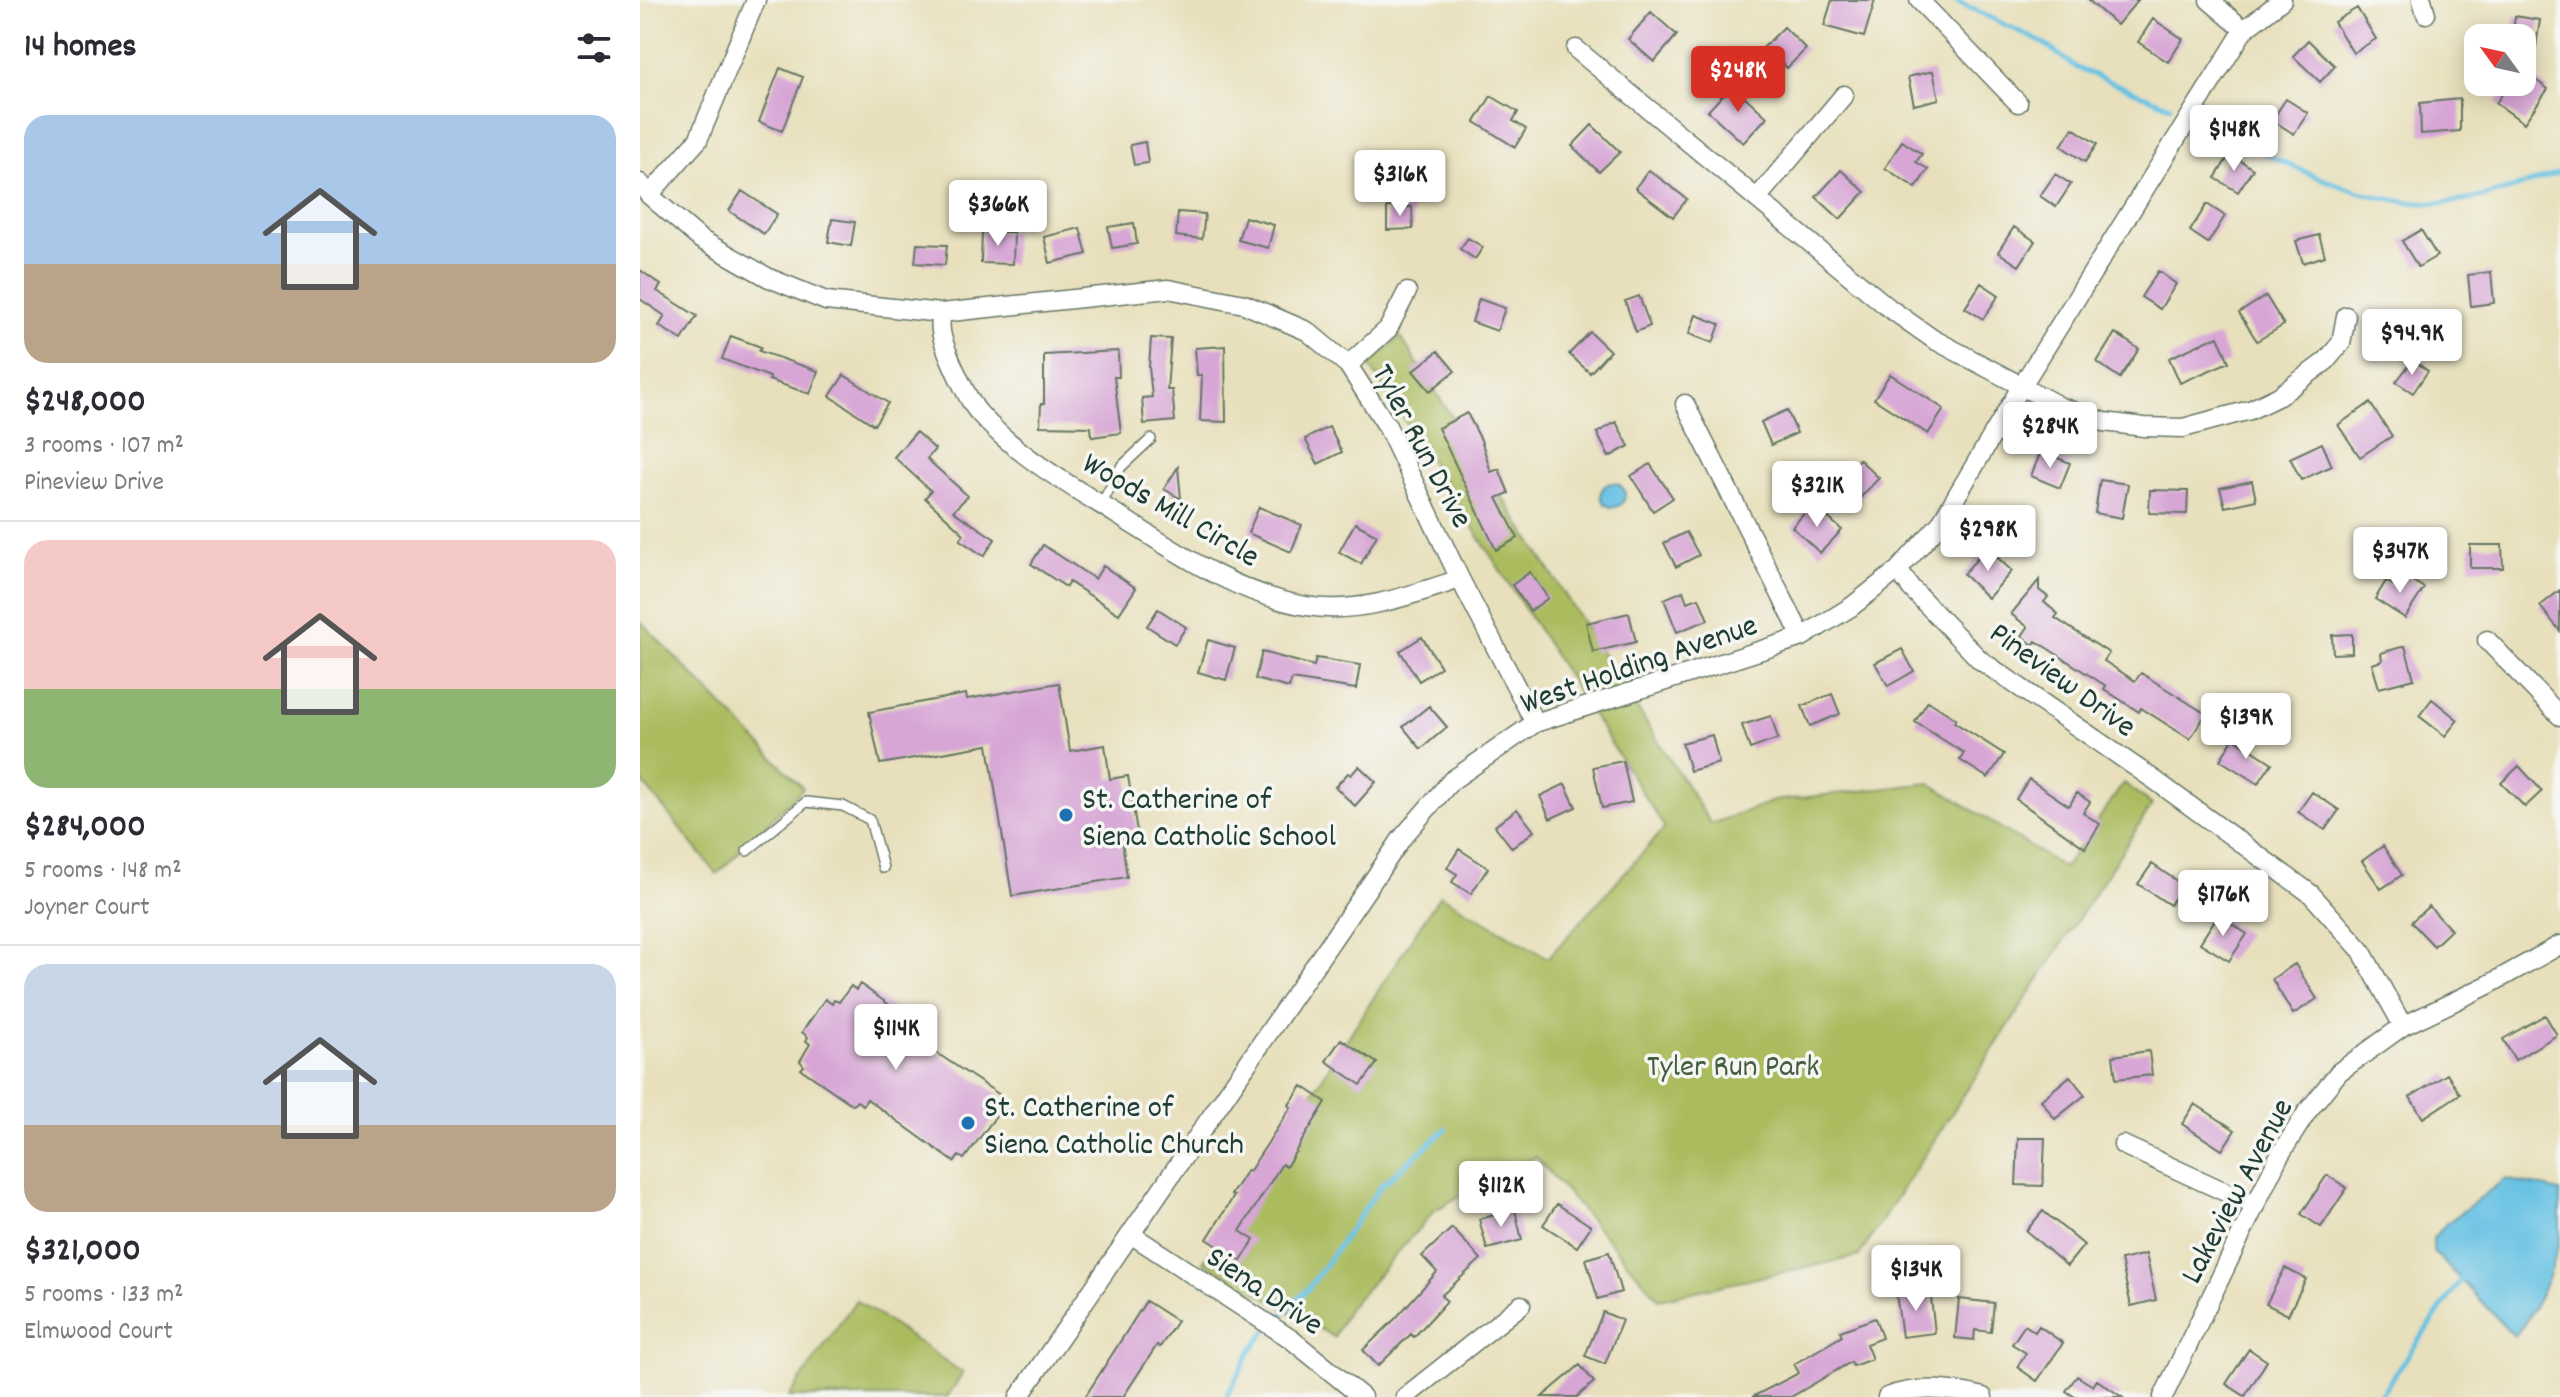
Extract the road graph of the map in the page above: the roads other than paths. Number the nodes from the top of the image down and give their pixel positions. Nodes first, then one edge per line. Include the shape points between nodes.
1 (756, 0) edge
2 (1919, 0) edge
3 (2209, 0) edge
4 (2282, 0) edge
5 (2244, 30) junction
6 (1576, 49) dead end
7 (1844, 95) dead end
8 (2018, 103) dead end
9 (645, 189) edge
10 (1758, 197) junction
11 (1407, 292) dead end
12 (941, 313) junction
13 (2346, 316) dead end
14 (1348, 365) junction
15 (2021, 387) junction
16 (1685, 404) dead end
17 (1151, 439) dead end
18 (1101, 505) junction
19 (1898, 570) junction
20 (1460, 579) junction
21 (1802, 637) junction
22 (2487, 640) dead end
23 (2560, 716) edge
24 (1535, 723) junction
25 (747, 851) dead end
26 (883, 868) dead end
27 (2560, 945) edge
28 (2403, 1026) junction
29 (2123, 1145) dead end
30 (2256, 1206) junction
31 (1132, 1235) junction
32 (1521, 1305) dead end
33 (1019, 1397) edge
34 (1362, 1397) edge
35 (1405, 1397) edge
36 (1887, 1397) edge
37 (1983, 1397) edge
38 (2163, 1397) edge

1 - 9 street via 698,140
2 - 8 street
3 - 5 street
4 - 5 street, West Holding Avenue
5 - 15 street, West Holding Avenue
6 - 10 street
7 - 10 street
9 - 12 street, Tyler Run Drive via 700,239 769,278 826,301
10 - 15 street via 1889,308 1933,339
11 - 14 street via 1388,329
12 - 14 street, Tyler Run Drive via 1168,289 1244,304 1307,331
12 - 18 street, Woods Mill Circle via 941,332 976,411 1016,449
13 - 15 street via 2341,343 2309,376 2250,410 2183,428 2104,422
14 - 20 street, Tyler Run Drive via 1387,426
15 - 19 street, West Holding Avenue via 1940,524
16 - 21 street
17 - 18 lane via 1121,467
18 - 20 street, Woods Mill Circle via 1222,578 1307,606 1352,609
19 - 21 street, West Holding Avenue
19 - 28 street, Pineview Drive via 1980,660 2311,894 2361,950
20 - 24 street, Tyler Run Drive
21 - 24 street, West Holding Avenue
22 - 23 street
24 - 31 street, West Holding Avenue via 1451,781 1402,838
25 - 26 lane via 806,802 843,806 870,820
27 - 28 street, Lakeview Avenue
28 - 30 street, Lakeview Avenue via 2339,1072 2278,1158
29 - 30 street
30 - 38 street, Lakeview Avenue
31 - 33 street, West Holding Avenue
31 - 34 street, Siena Drive via 1291,1339
32 - 35 street
36 - 37 street via 1904,1391 1955,1390

